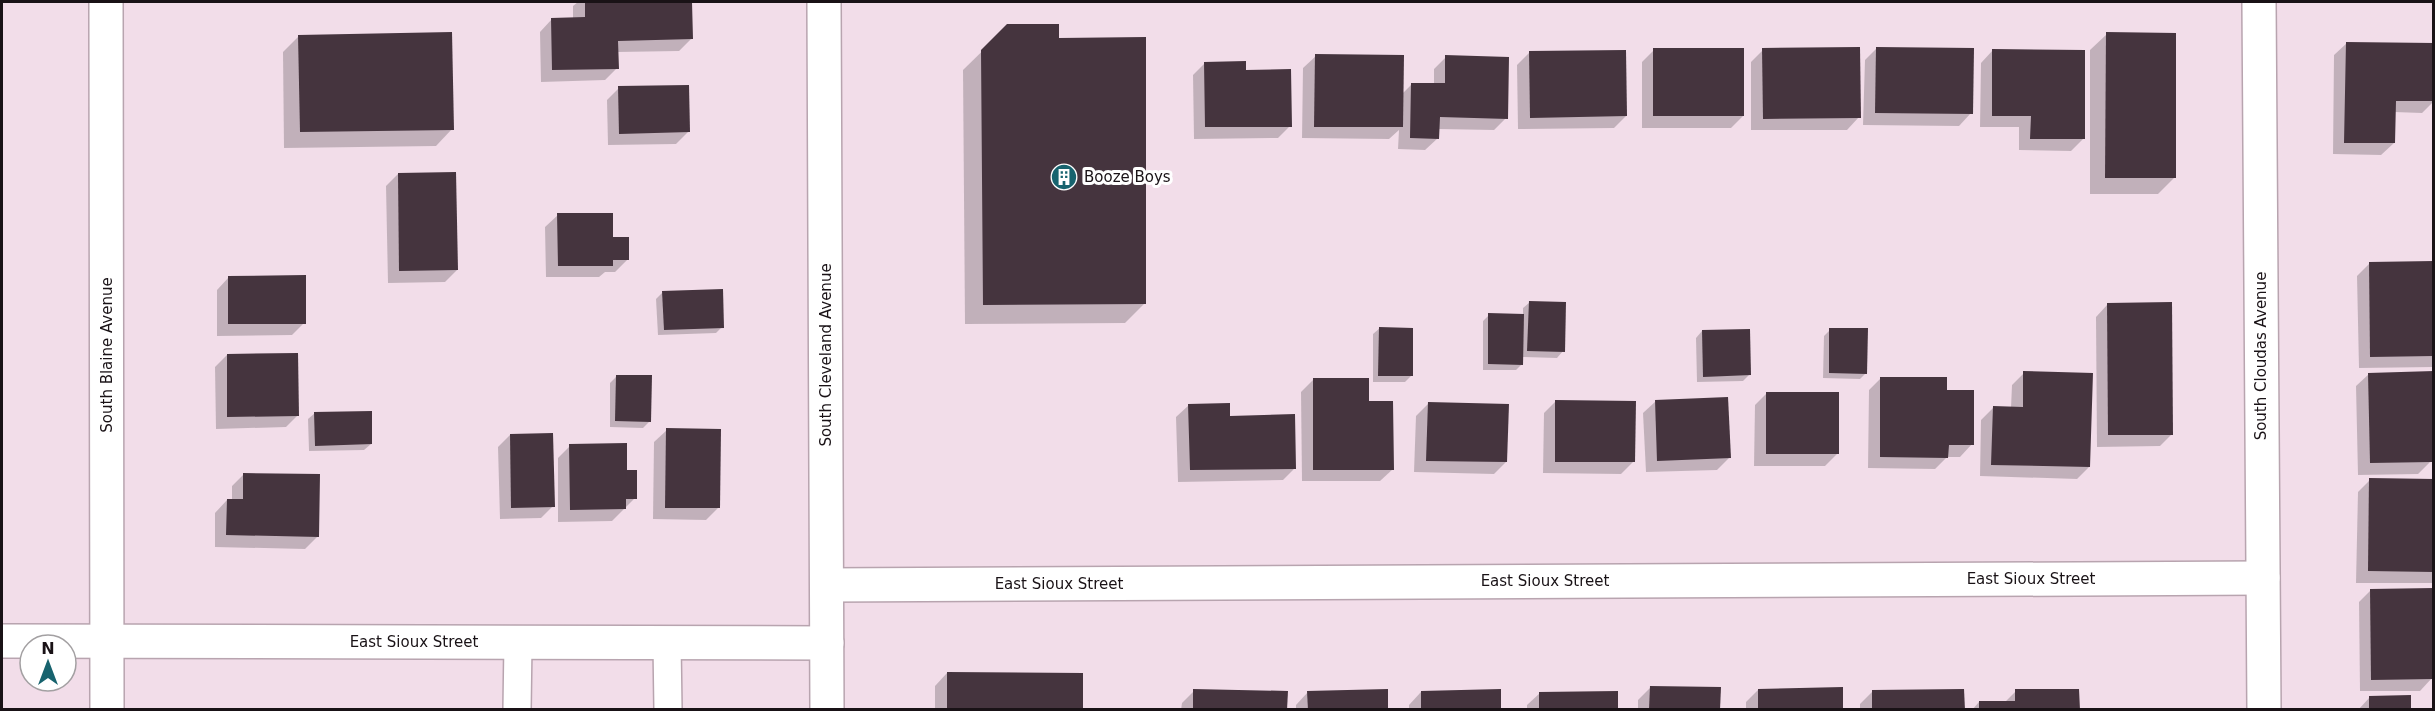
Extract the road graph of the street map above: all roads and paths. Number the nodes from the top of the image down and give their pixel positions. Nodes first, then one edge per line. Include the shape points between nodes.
1 (106, 2) edge
2 (824, 2) edge
3 (2259, 2) edge
4 (2263, 578) junction
5 (826, 585) junction
6 (2, 641) edge
7 (107, 641) junction
8 (518, 643) junction
9 (667, 643) junction
10 (826, 643) junction
11 (107, 710) edge
12 (517, 710) edge
13 (668, 710) edge
14 (827, 710) edge
15 (2264, 710) edge

1 - 7 street, South Blaine Avenue
2 - 5 street, South Cleveland Avenue
3 - 4 street, South Cloudas Avenue
4 - 5 street, East Sioux Street
4 - 15 street, South Cloudas Avenue
5 - 10 street, South Cleveland Avenue
6 - 7 street, East Sioux Street
7 - 8 street, East Sioux Street
7 - 11 street, South Blaine Avenue
8 - 9 street, East Sioux Street
8 - 12 lane
9 - 10 street, East Sioux Street
9 - 13 lane
10 - 14 street, South Cleveland Avenue

